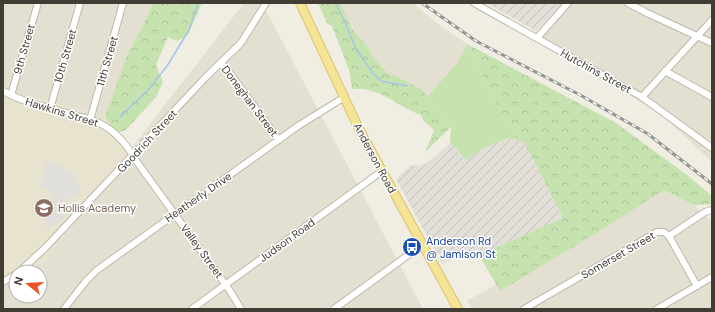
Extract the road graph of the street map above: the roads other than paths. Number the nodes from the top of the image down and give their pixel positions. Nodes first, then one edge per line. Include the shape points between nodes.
1 (38, 3) edge
2 (80, 3) edge
3 (123, 3) edge
4 (266, 3) edge
5 (300, 3) edge
6 (474, 3) edge
7 (568, 3) edge
8 (628, 3) edge
9 (712, 20) edge
10 (697, 36) junction
11 (537, 38) junction
12 (712, 43) edge
13 (221, 63) junction
14 (665, 71) junction
15 (3, 91) edge
16 (11, 95) junction
17 (642, 97) junction
18 (712, 97) edge
19 (343, 98) junction
20 (50, 109) junction
21 (90, 120) junction
22 (279, 140) junction
23 (712, 148) edge
24 (133, 155) junction
25 (382, 171) junction
26 (712, 210) edge
27 (175, 214) junction
28 (670, 236) junction
29 (422, 244) junction
30 (28, 264) edge
31 (712, 277) edge
32 (226, 284) junction
33 (697, 286) junction
34 (64, 309) edge
35 (192, 309) edge
36 (241, 309) edge
37 (334, 309) edge
38 (458, 309) edge
39 (524, 309) edge
40 (657, 309) edge

1 - 16 street, 9th Street
2 - 20 street, 10th Street
3 - 21 street, 11th Street
4 - 13 street, Goodrich Street via 244,39
5 - 19 main road, Anderson Road
6 - 11 street, Hutchins Street
7 - 11 street
8 - 10 street
9 - 10 street
10 - 12 street
10 - 14 street
11 - 17 street, Hutchins Street
13 - 22 street, Doneghan Street
13 - 24 street, Goodrich Street
14 - 17 street
14 - 18 street
15 - 16 street, Hawkins Street
16 - 20 street, Hawkins Street
17 - 23 street, Hutchins Street
19 - 22 street, Heatherly Drive
19 - 25 main road, Anderson Road
20 - 21 street, Hawkins Street
21 - 24 street, Hawkins Street via 97,121 109,129
22 - 27 street, Heatherly Drive
24 - 27 street, Valley Street
24 - 30 street, Goodrich Street
25 - 29 main road, Anderson Road
25 - 32 street, Judson Road
26 - 28 street, Somerset Street
27 - 32 street, Valley Street
27 - 34 street, Heatherly Drive via 92,274
28 - 33 street
28 - 39 street, Somerset Street via 664,232 657,232
29 - 37 street
29 - 38 main road, Anderson Road
31 - 33 street
32 - 35 street, Judson Road
32 - 36 street, Valley Street
33 - 40 street

